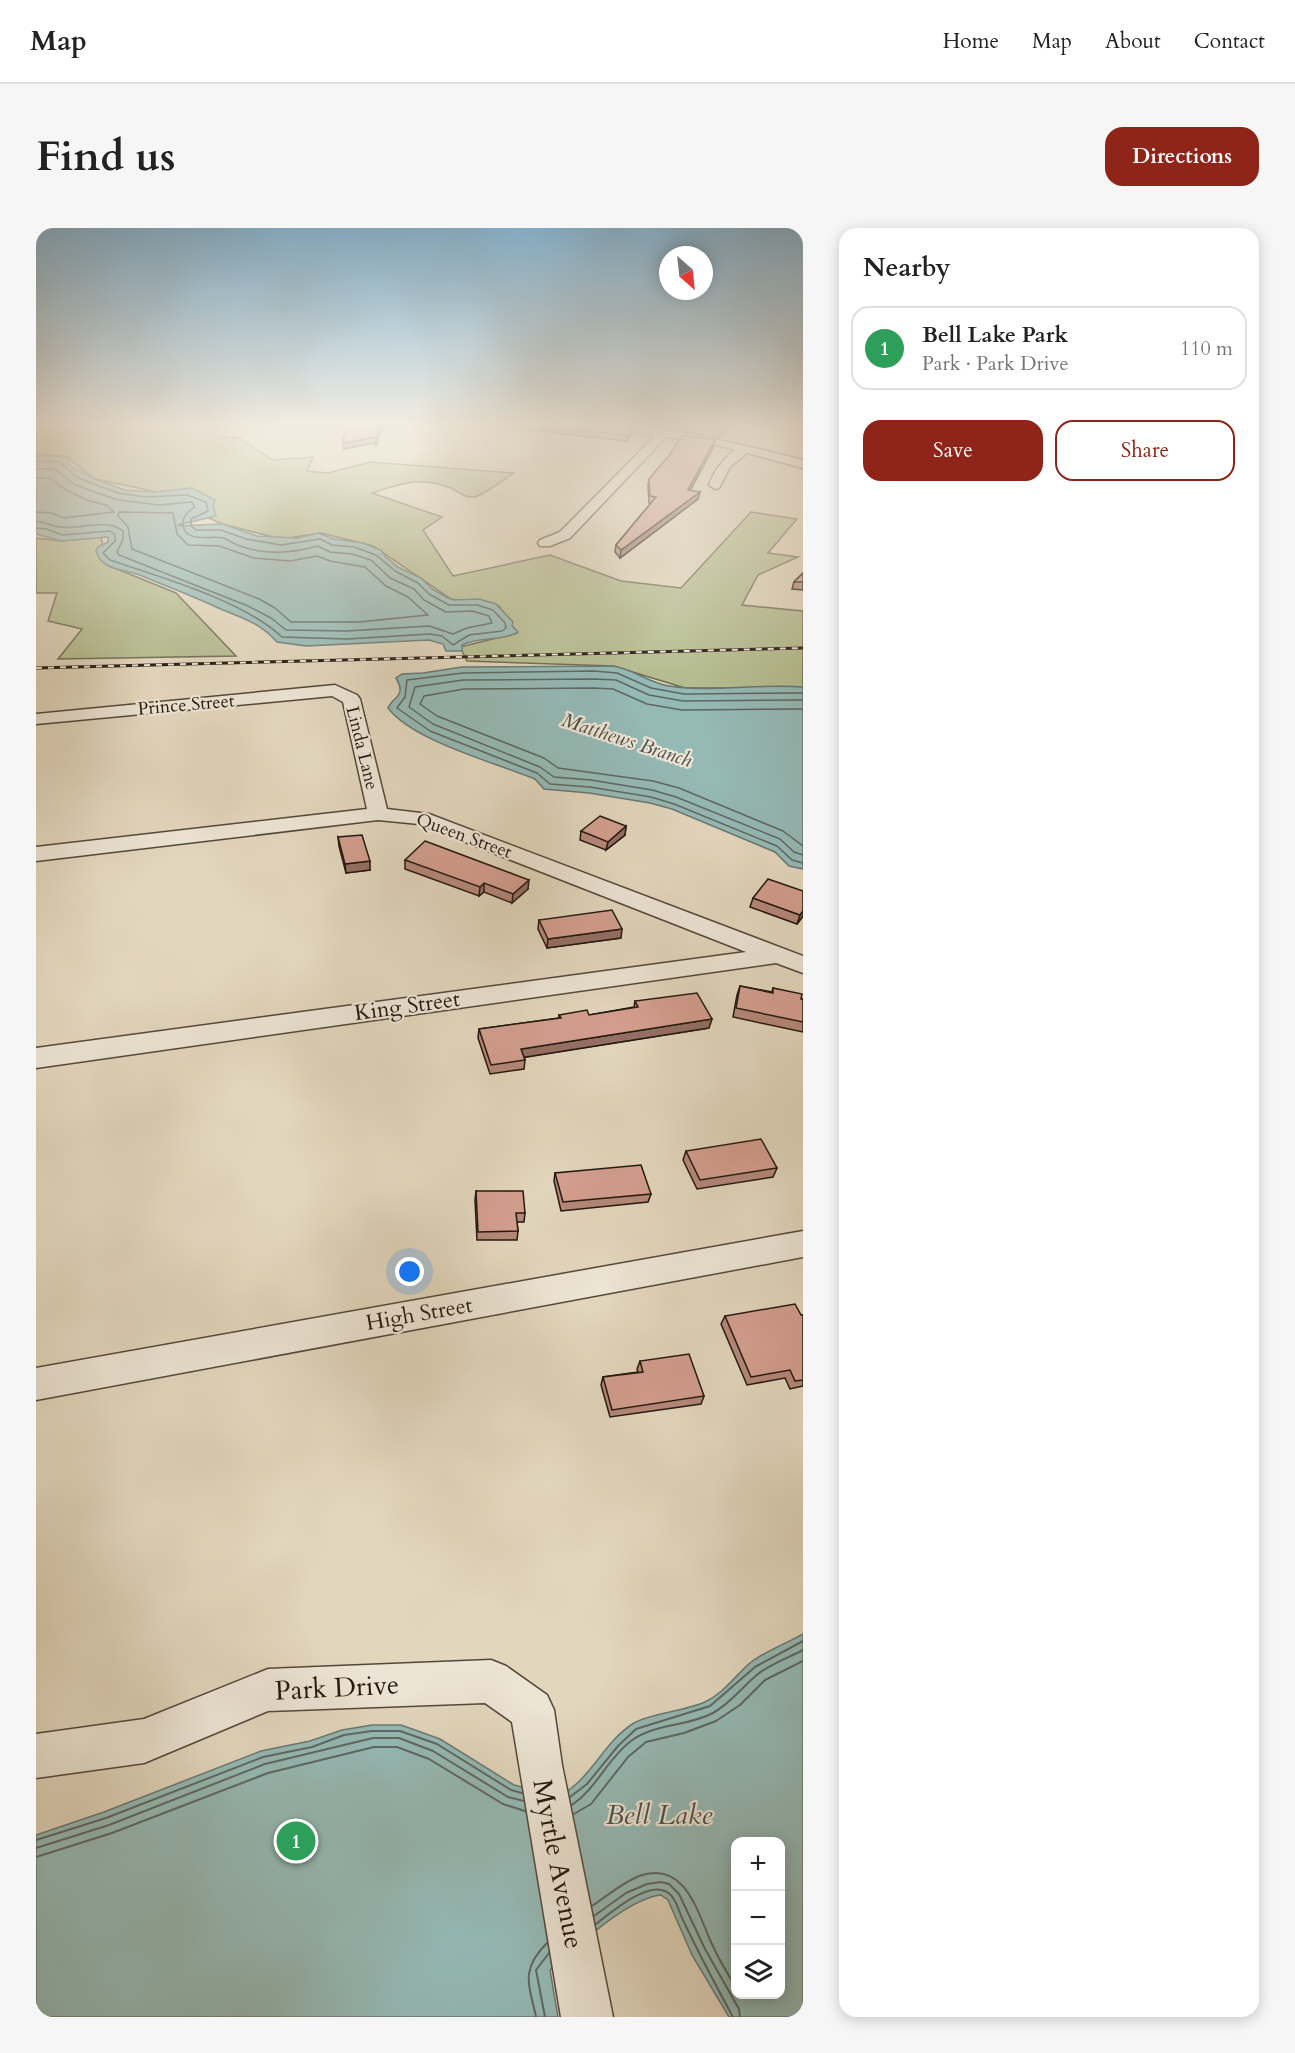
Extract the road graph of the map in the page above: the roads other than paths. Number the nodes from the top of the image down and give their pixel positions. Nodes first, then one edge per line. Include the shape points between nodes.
1 (591, 508) edge
2 (545, 543) dead end
3 (343, 695) joint
4 (36, 719) edge
5 (378, 814) junction
6 (36, 854) edge
7 (778, 955) junction
8 (803, 965) edge
9 (36, 1058) edge
10 (803, 1244) edge
11 (36, 1384) edge
12 (532, 1710) joint
13 (36, 1756) edge
14 (587, 2017) edge

1 - 2 street via 565,535
3 - 4 street, Prince Street
3 - 5 street, Linda Lane
5 - 6 street, Queen Street
5 - 7 street, Queen Street via 422,818
7 - 8 street, Queen Street
7 - 9 street, King Street
10 - 11 street, High Street
12 - 13 street, Park Drive via 491,1681 268,1690 144,1741
12 - 14 street, Myrtle Avenue

